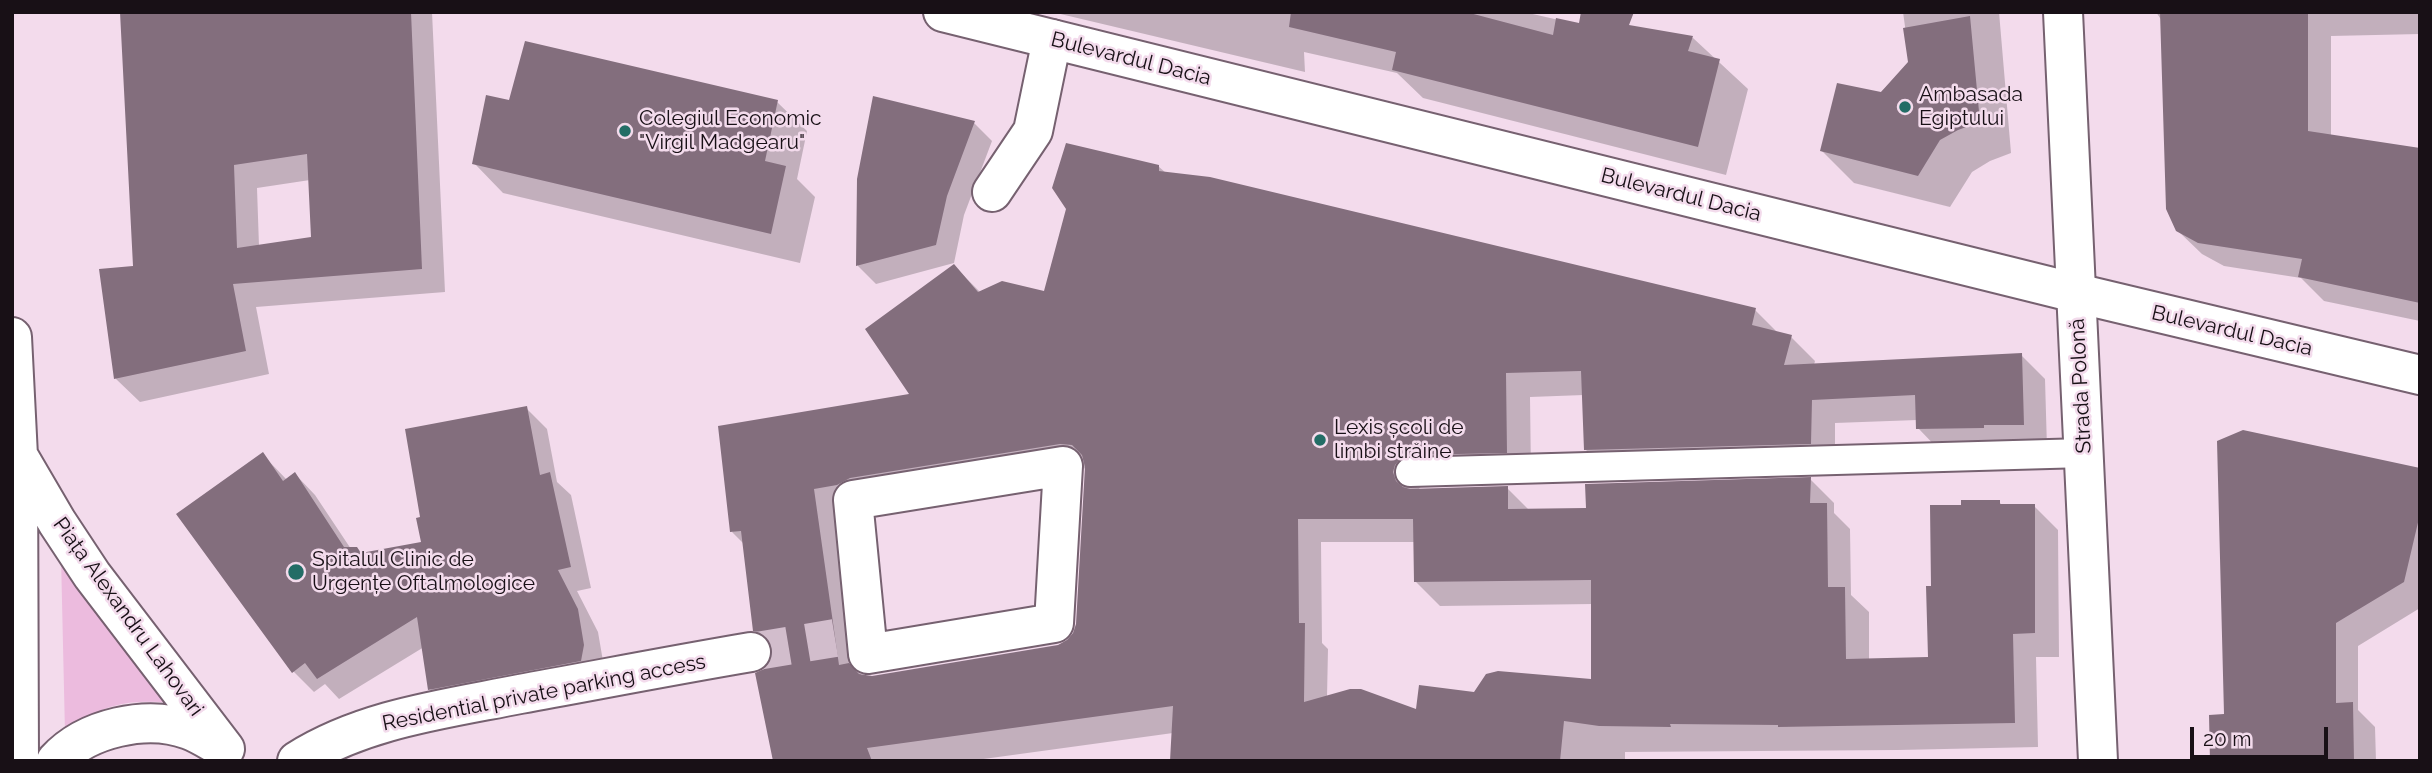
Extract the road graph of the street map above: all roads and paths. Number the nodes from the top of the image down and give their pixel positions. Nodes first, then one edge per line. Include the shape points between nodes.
1 (943, 12) edge
2 (2063, 12) edge
3 (1052, 39) junction
4 (992, 192) dead end
5 (2076, 293) junction
6 (12, 337) edge
7 (2420, 376) edge
8 (14, 377) edge
9 (2085, 453) junction
10 (19, 456) junction
11 (1410, 472) dead end
12 (850, 636) joint
13 (751, 652) tunnel mouth
14 (231, 755) edge
15 (299, 759) edge
16 (19, 761) edge
17 (56, 761) edge
18 (2098, 761) edge

1 - 3 street, Bulevardul Dacia
2 - 5 street, Strada Polonă
3 - 4 street via 1033,131
3 - 5 street, Bulevardul Dacia
5 - 7 street, Bulevardul Dacia
5 - 9 street, Strada Polonă
6 - 8 street
8 - 10 street
9 - 11 lane
9 - 18 street, Strada Polonă
10 - 14 street, Piața Alexandru Lahovari via 92,575
10 - 16 street, Piața Alexandru Lahovari
12 - 12 street via 868,654 1054,623 1063,466 853,500
13 - 15 street, Residential private parking access via 431,711 371,727
14 - 17 street, Piața Alexandru Lahovari via 188,729 145,723 102,730

